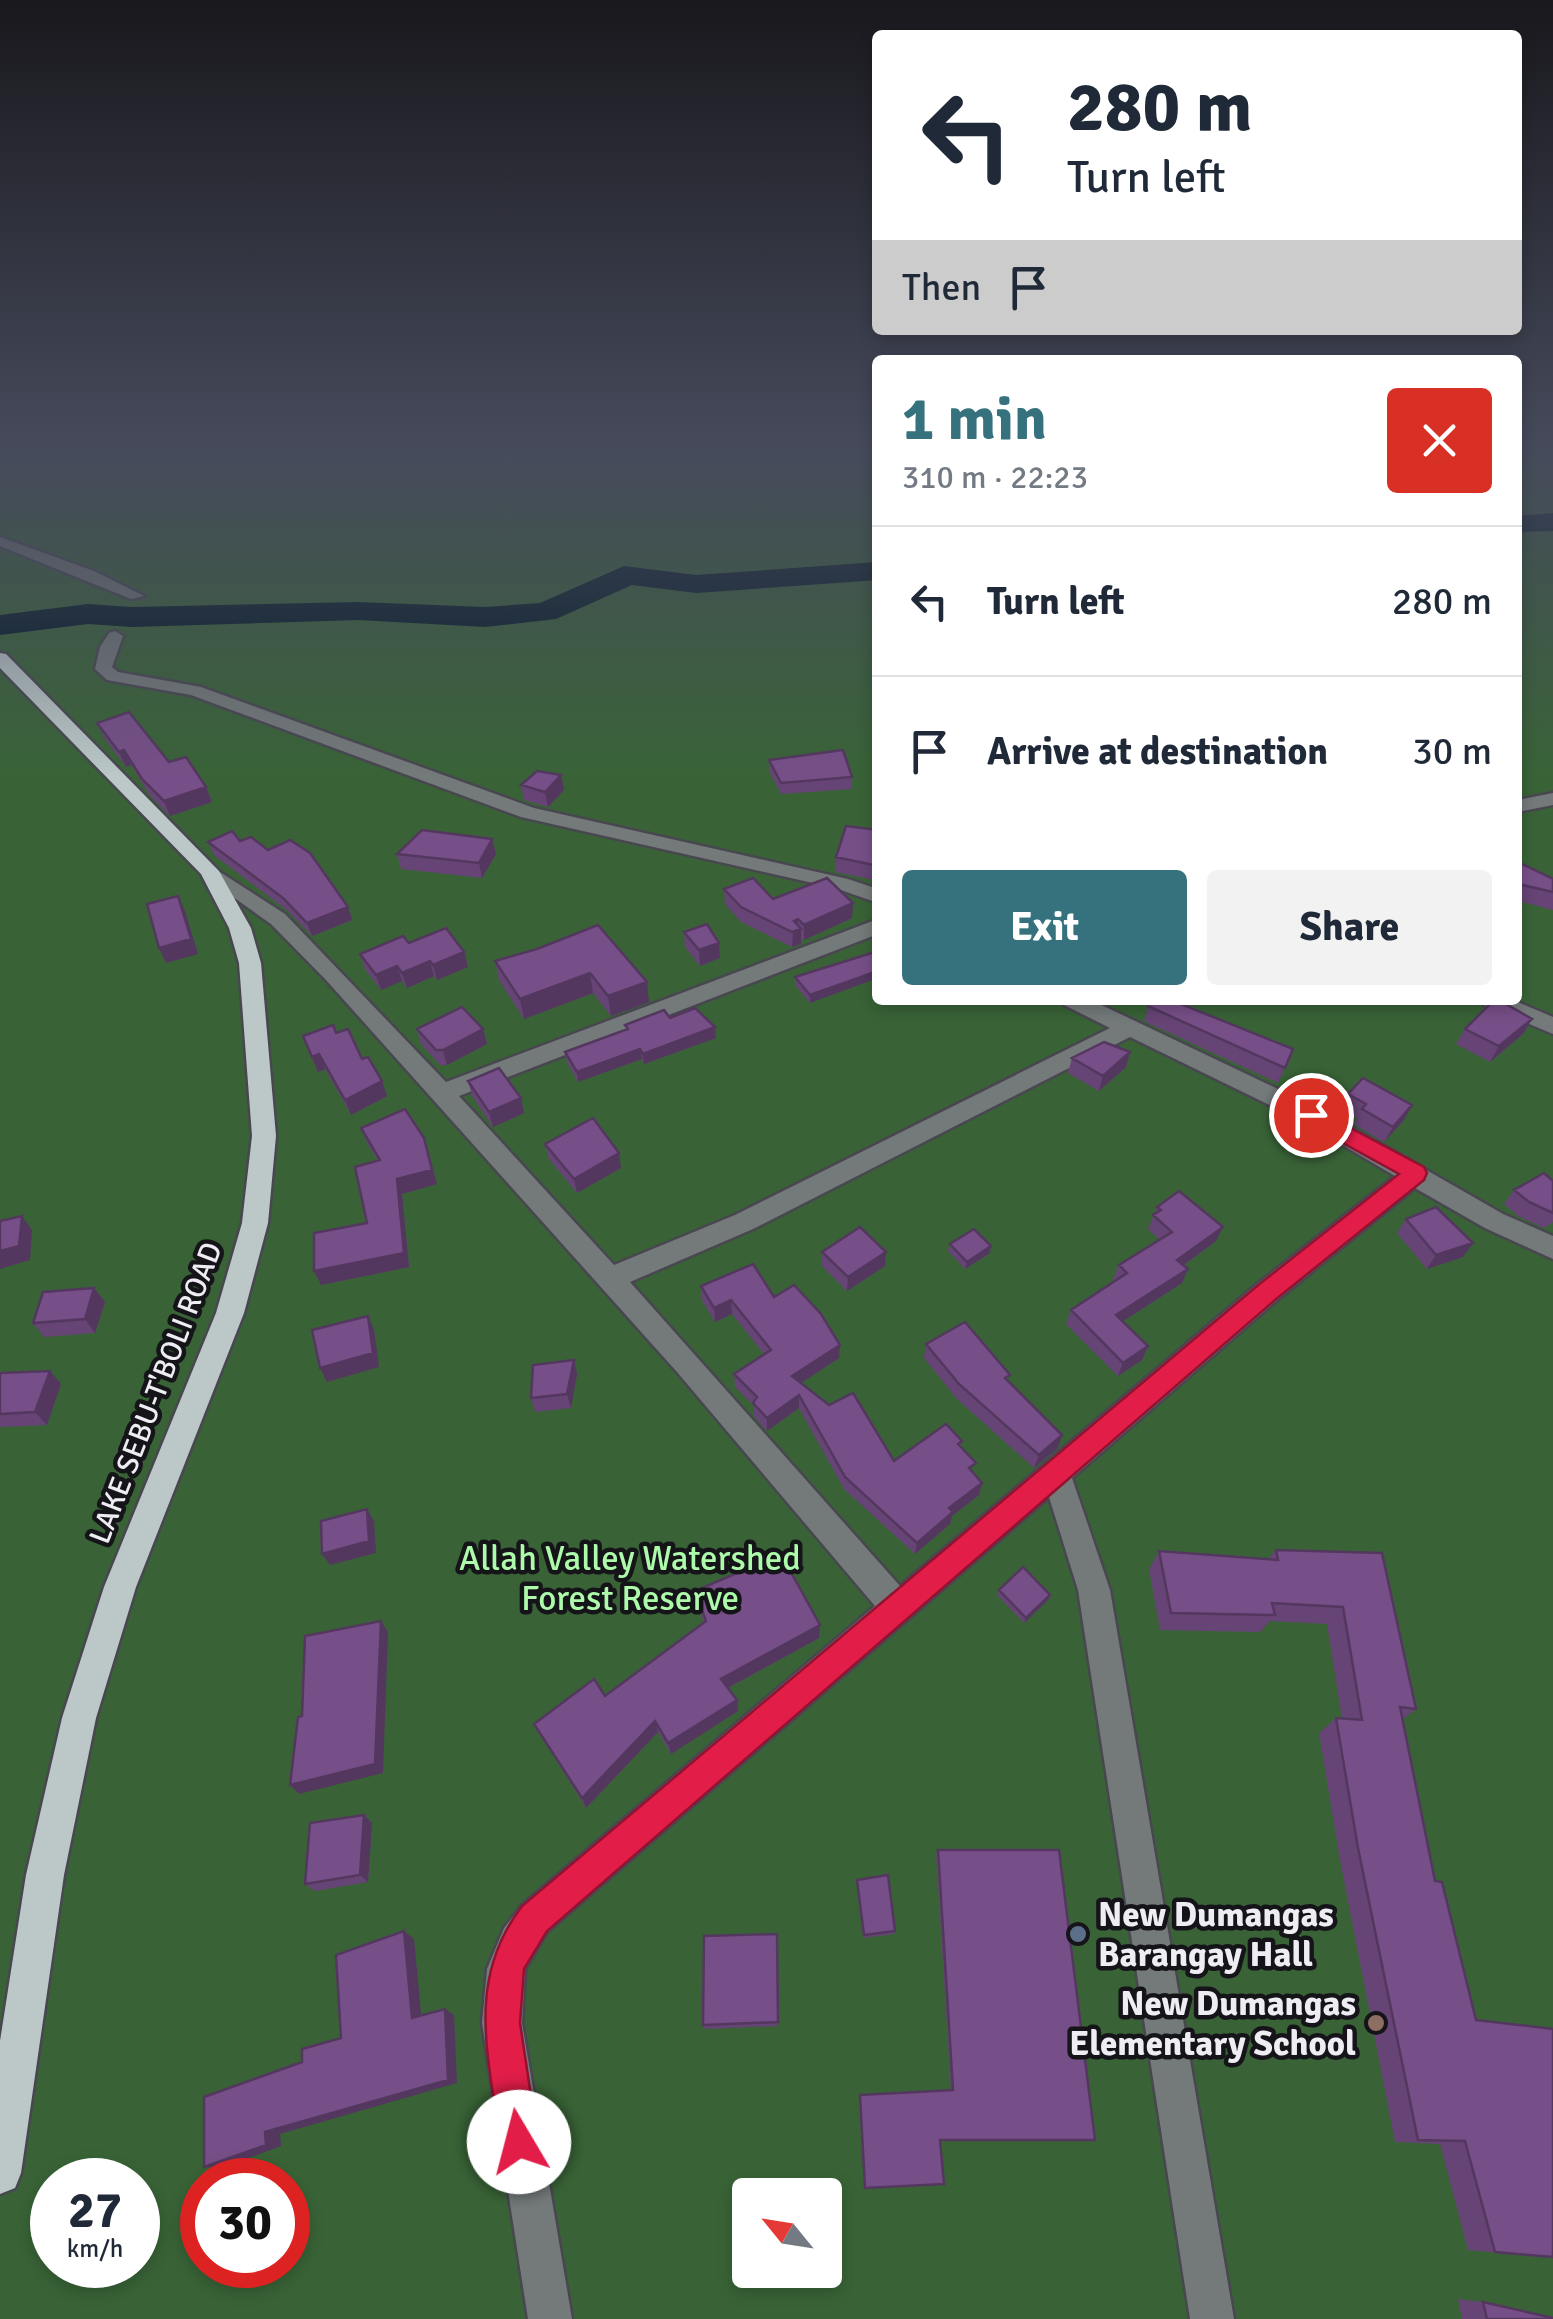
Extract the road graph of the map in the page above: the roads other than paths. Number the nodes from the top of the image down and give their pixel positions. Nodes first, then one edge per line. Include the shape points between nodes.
1 (52, 560) edge
2 (136, 596) dead end
3 (116, 636) dead end
4 (0, 658) edge
5 (1553, 799) edge
6 (1522, 805) edge
7 (209, 871) junction
8 (872, 896) edge
9 (872, 928) edge
10 (1081, 1005) edge
11 (1504, 1005) edge
12 (1553, 1026) edge
13 (1127, 1029) junction
14 (443, 1092) junction
15 (1416, 1173) junction
16 (1553, 1248) edge
17 (611, 1278) junction
18 (1056, 1476) junction
19 (897, 1606) junction
20 (0, 2174) edge
21 (550, 2319) edge
22 (1212, 2319) edge

1 - 2 street
3 - 8 street via 104,658 113,676 196,691 528,813
4 - 7 main road, LAKE SEBU-T'BOLI ROAD
5 - 6 street
7 - 14 street via 278,920
7 - 20 main road, LAKE SEBU-T'BOLI ROAD via 240,928 250,963 264,1136 255,1223 230,1313 120,1587 79,1718 45,1875
9 - 14 street
10 - 13 street
11 - 12 street
13 - 15 street via 1311,1115
13 - 17 street via 744,1222
14 - 17 street
15 - 16 street
15 - 18 street
17 - 19 street
18 - 19 street
18 - 22 street via 1094,1590
19 - 21 street via 534,1918 517,1941 506,1969 502,2023

